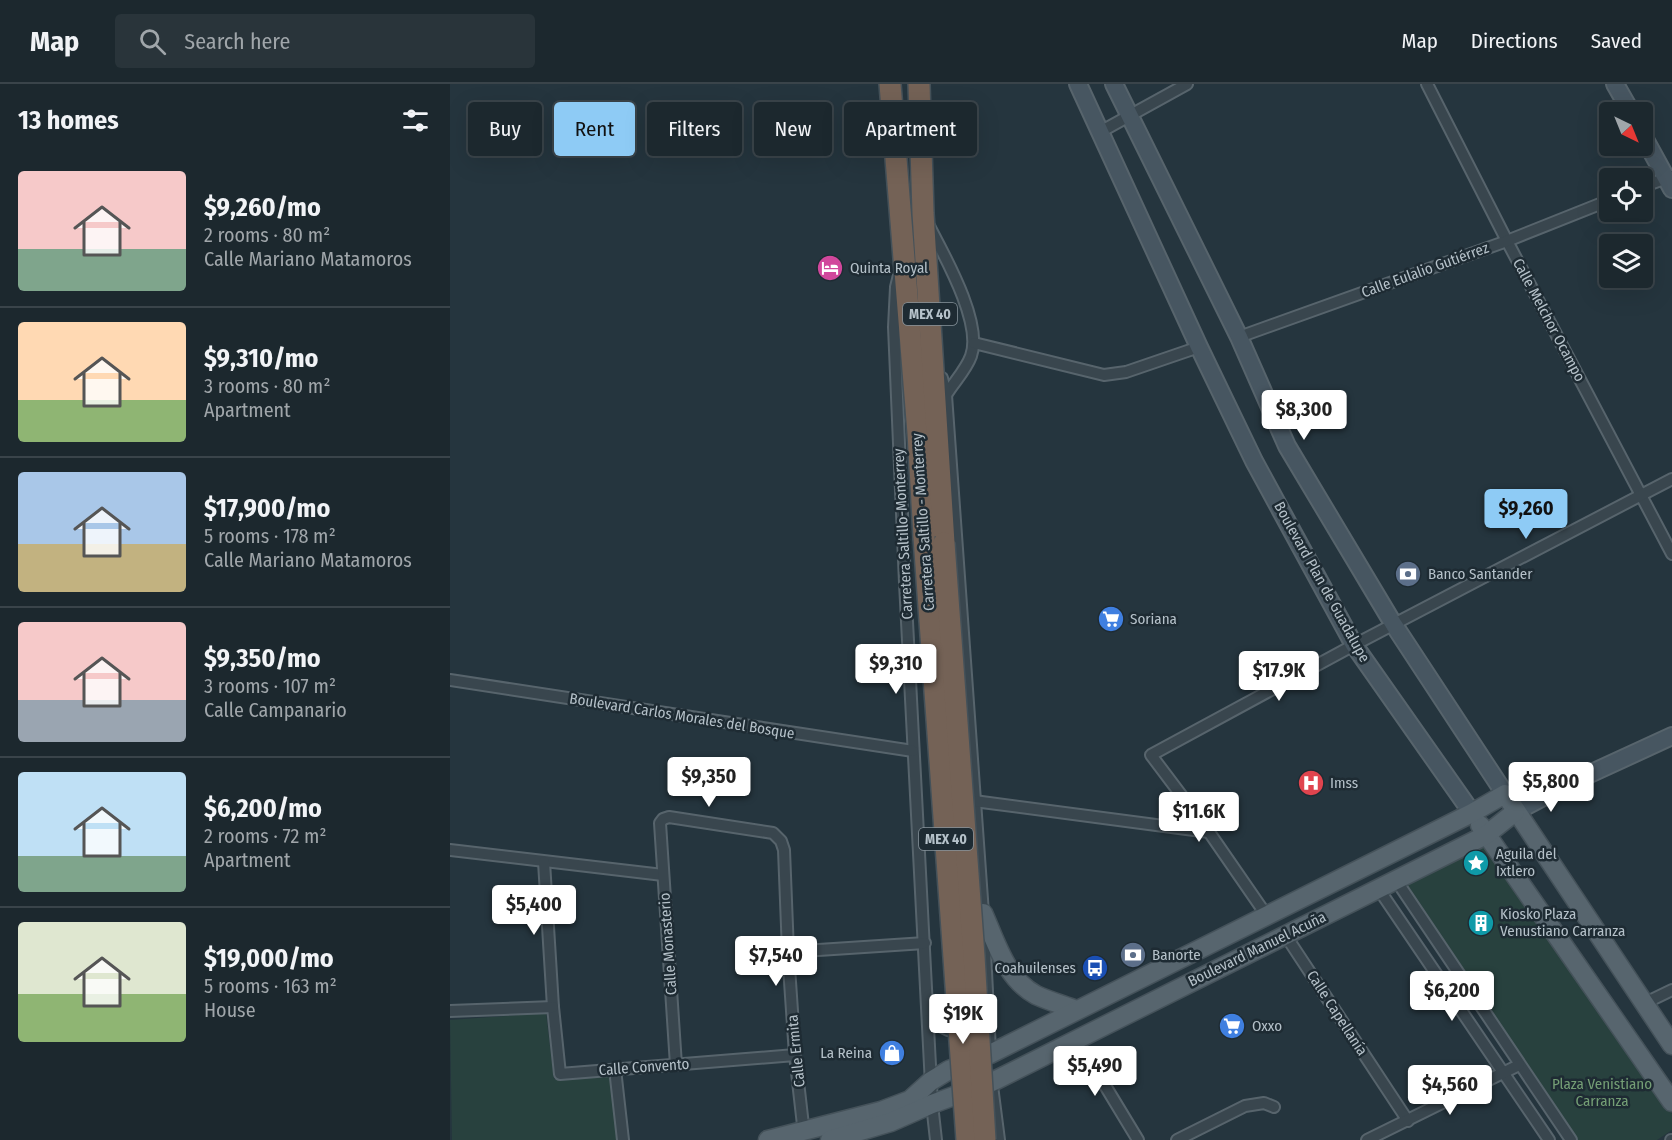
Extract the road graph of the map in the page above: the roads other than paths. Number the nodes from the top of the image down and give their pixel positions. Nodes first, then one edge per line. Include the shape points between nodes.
1 (890, 84) edge
2 (919, 84) edge
3 (1078, 84) edge
4 (1114, 84) edge
5 (1187, 84) edge
6 (1427, 84) edge
7 (1615, 84) edge
8 (1625, 102) edge
9 (1130, 116) junction
10 (1100, 132) junction
11 (1653, 152) edge
12 (1670, 181) edge
13 (1653, 185) edge
14 (1599, 204) edge
15 (923, 213) junction
16 (1507, 241) junction
17 (904, 251) junction
18 (932, 334) junction
19 (1239, 337) junction
20 (974, 343) junction
21 (1199, 347) junction
22 (946, 394) junction
23 (1672, 479) edge
24 (1640, 496) junction
25 (934, 540) junction
26 (1672, 554) edge
27 (1394, 625) junction
28 (1354, 645) junction
29 (450, 680) edge
30 (1672, 735) edge
31 (913, 751) junction
32 (1504, 794) junction
33 (974, 801) junction
34 (1515, 812) junction
35 (1472, 813) junction
36 (660, 823) joint
37 (1209, 832) junction
38 (1486, 835) junction
39 (450, 850) edge
40 (544, 862) junction
41 (663, 875) junction
42 (1396, 880) junction
43 (1378, 888) junction
44 (983, 913) junction
45 (1267, 916) junction
46 (1286, 936) junction
47 (1436, 939) junction
48 (925, 943) junction
49 (1420, 948) junction
50 (788, 952) junction
51 (1672, 990) edge
52 (1643, 1004) junction
53 (553, 1007) junction
54 (1076, 1010) junction
55 (450, 1011) edge
56 (989, 1011) junction
57 (1486, 1013) junction
58 (928, 1020) junction
59 (1470, 1022) junction
60 (1073, 1041) junction
61 (1672, 1045) edge
62 (990, 1054) junction
63 (795, 1055) junction
64 (676, 1065) junction
65 (1520, 1065) junction
66 (615, 1069) junction
67 (1503, 1073) junction
68 (932, 1081) junction
69 (992, 1083) junction
70 (1672, 1102) edge
71 (932, 1104) junction
72 (1274, 1107) dead end
73 (1408, 1121) junction
74 (804, 1135) edge
75 (623, 1140) edge
76 (768, 1140) edge
77 (830, 1140) edge
78 (936, 1140) edge
79 (958, 1140) edge
80 (967, 1140) edge
81 (985, 1140) edge
82 (993, 1140) edge
83 (999, 1140) edge
84 (1138, 1140) edge
85 (1177, 1140) edge
86 (1367, 1140) edge
87 (1549, 1140) edge
88 (1571, 1140) edge

1 - 17 highway, Carretera Saltillo - Monterrey / MEX 40
2 - 15 highway, Carretera Saltillo - Monterrey / MEX 40
3 - 10 main road, Boulevard Plan de Guadalupe
4 - 9 main road
5 - 9 street
6 - 16 street, Calle Melchor Ocampo
7 - 8 main road
9 - 10 street
9 - 19 main road
10 - 21 main road, Boulevard Plan de Guadalupe
11 - 12 main road
12 - 13 street
14 - 16 street, Calle Eulalio Gutiérrez
15 - 18 highway, Carretera Saltillo - Monterrey / MEX 40
15 - 20 street via 963,298
16 - 19 street, Calle Eulalio Gutiérrez
16 - 24 street, Calle Melchor Ocampo
17 - 25 highway, Carretera Saltillo - Monterrey / MEX 40
17 - 31 street, Carretera Saltillo-Monterrey via 896,287 894,327
18 - 22 street
18 - 25 highway, Carretera Saltillo - Monterrey / MEX 40
19 - 27 main road via 1287,446
20 - 21 street via 1104,375 1126,372
20 - 22 street via 966,366
21 - 28 main road, Boulevard Plan de Guadalupe via 1254,461
22 - 33 street
23 - 24 street
24 - 26 street, Calle Melchor Ocampo
24 - 27 street
25 - 80 highway, Carretera Saltillo - Monterrey / MEX 40, bridge
25 - 81 highway, Carretera Saltillo - Monterrey / MEX 40, bridge via 974,956
27 - 28 street
27 - 32 main road
28 - 35 main road, Boulevard Plan de Guadalupe
28 - 37 street via 1152,755
29 - 31 street, Boulevard Carlos Morales del Bosque
30 - 34 main road, Boulevard Manuel Acuña
31 - 48 street, Carretera Saltillo-Monterrey
32 - 34 main road
32 - 35 main road, Boulevard Manuel Acuña
33 - 37 street
33 - 44 street
34 - 38 main road, Boulevard Manuel Acuña
34 - 52 main road
35 - 38 main road, Boulevard Plan de Guadalupe
35 - 45 main road, Boulevard Manuel Acuña
36 - 41 street, Calle Monasterio
36 - 50 street, Calle Ermita via 669,817 773,833 782,842
37 - 45 street
38 - 42 main road, Boulevard Manuel Acuña
38 - 70 main road, Boulevard Plan de Guadalupe
39 - 40 street
40 - 41 street
40 - 53 street
41 - 64 street, Calle Monasterio
42 - 43 main road, Boulevard Manuel Acuña
42 - 47 street
43 - 46 main road, Boulevard Manuel Acuña
43 - 49 street
44 - 54 main road via 1008,968 1020,983
44 - 56 street
45 - 54 main road, Boulevard Manuel Acuña
46 - 60 main road, Boulevard Manuel Acuña
46 - 73 street, Calle Capellanía
47 - 49 street
47 - 57 street
48 - 50 street
48 - 58 street, Carretera Saltillo-Monterrey
49 - 59 street
50 - 63 street, Calle Ermita
51 - 52 street
52 - 61 main road
53 - 55 street
53 - 66 street, Calle Convento via 560,1074
54 - 62 main road, Boulevard Manuel Acuña
56 - 58 street via 972,1027 955,1032
56 - 62 street
57 - 59 street
57 - 65 street
58 - 68 street, Carretera Saltillo-Monterrey
59 - 67 street
60 - 69 main road, Boulevard Manuel Acuña
60 - 84 street via 1095,1069
62 - 68 main road, Boulevard Manuel Acuña
62 - 69 street
63 - 64 street, Calle Convento
63 - 74 street, Calle Ermita
64 - 66 street, Calle Convento
65 - 67 street
65 - 88 street
66 - 75 street
67 - 73 street
67 - 87 street
68 - 71 street, Carretera Saltillo-Monterrey
68 - 74 main road, Boulevard Manuel Acuña via 910,1100 896,1106
69 - 71 main road, Boulevard Manuel Acuña
69 - 83 street
71 - 77 main road, Boulevard Manuel Acuña via 891,1122
71 - 78 street, Carretera Saltillo-Monterrey
72 - 85 street via 1264,1103 1245,1106
73 - 86 street
74 - 76 main road, Boulevard Manuel Acuña
79 - 82 street via 978,1133

